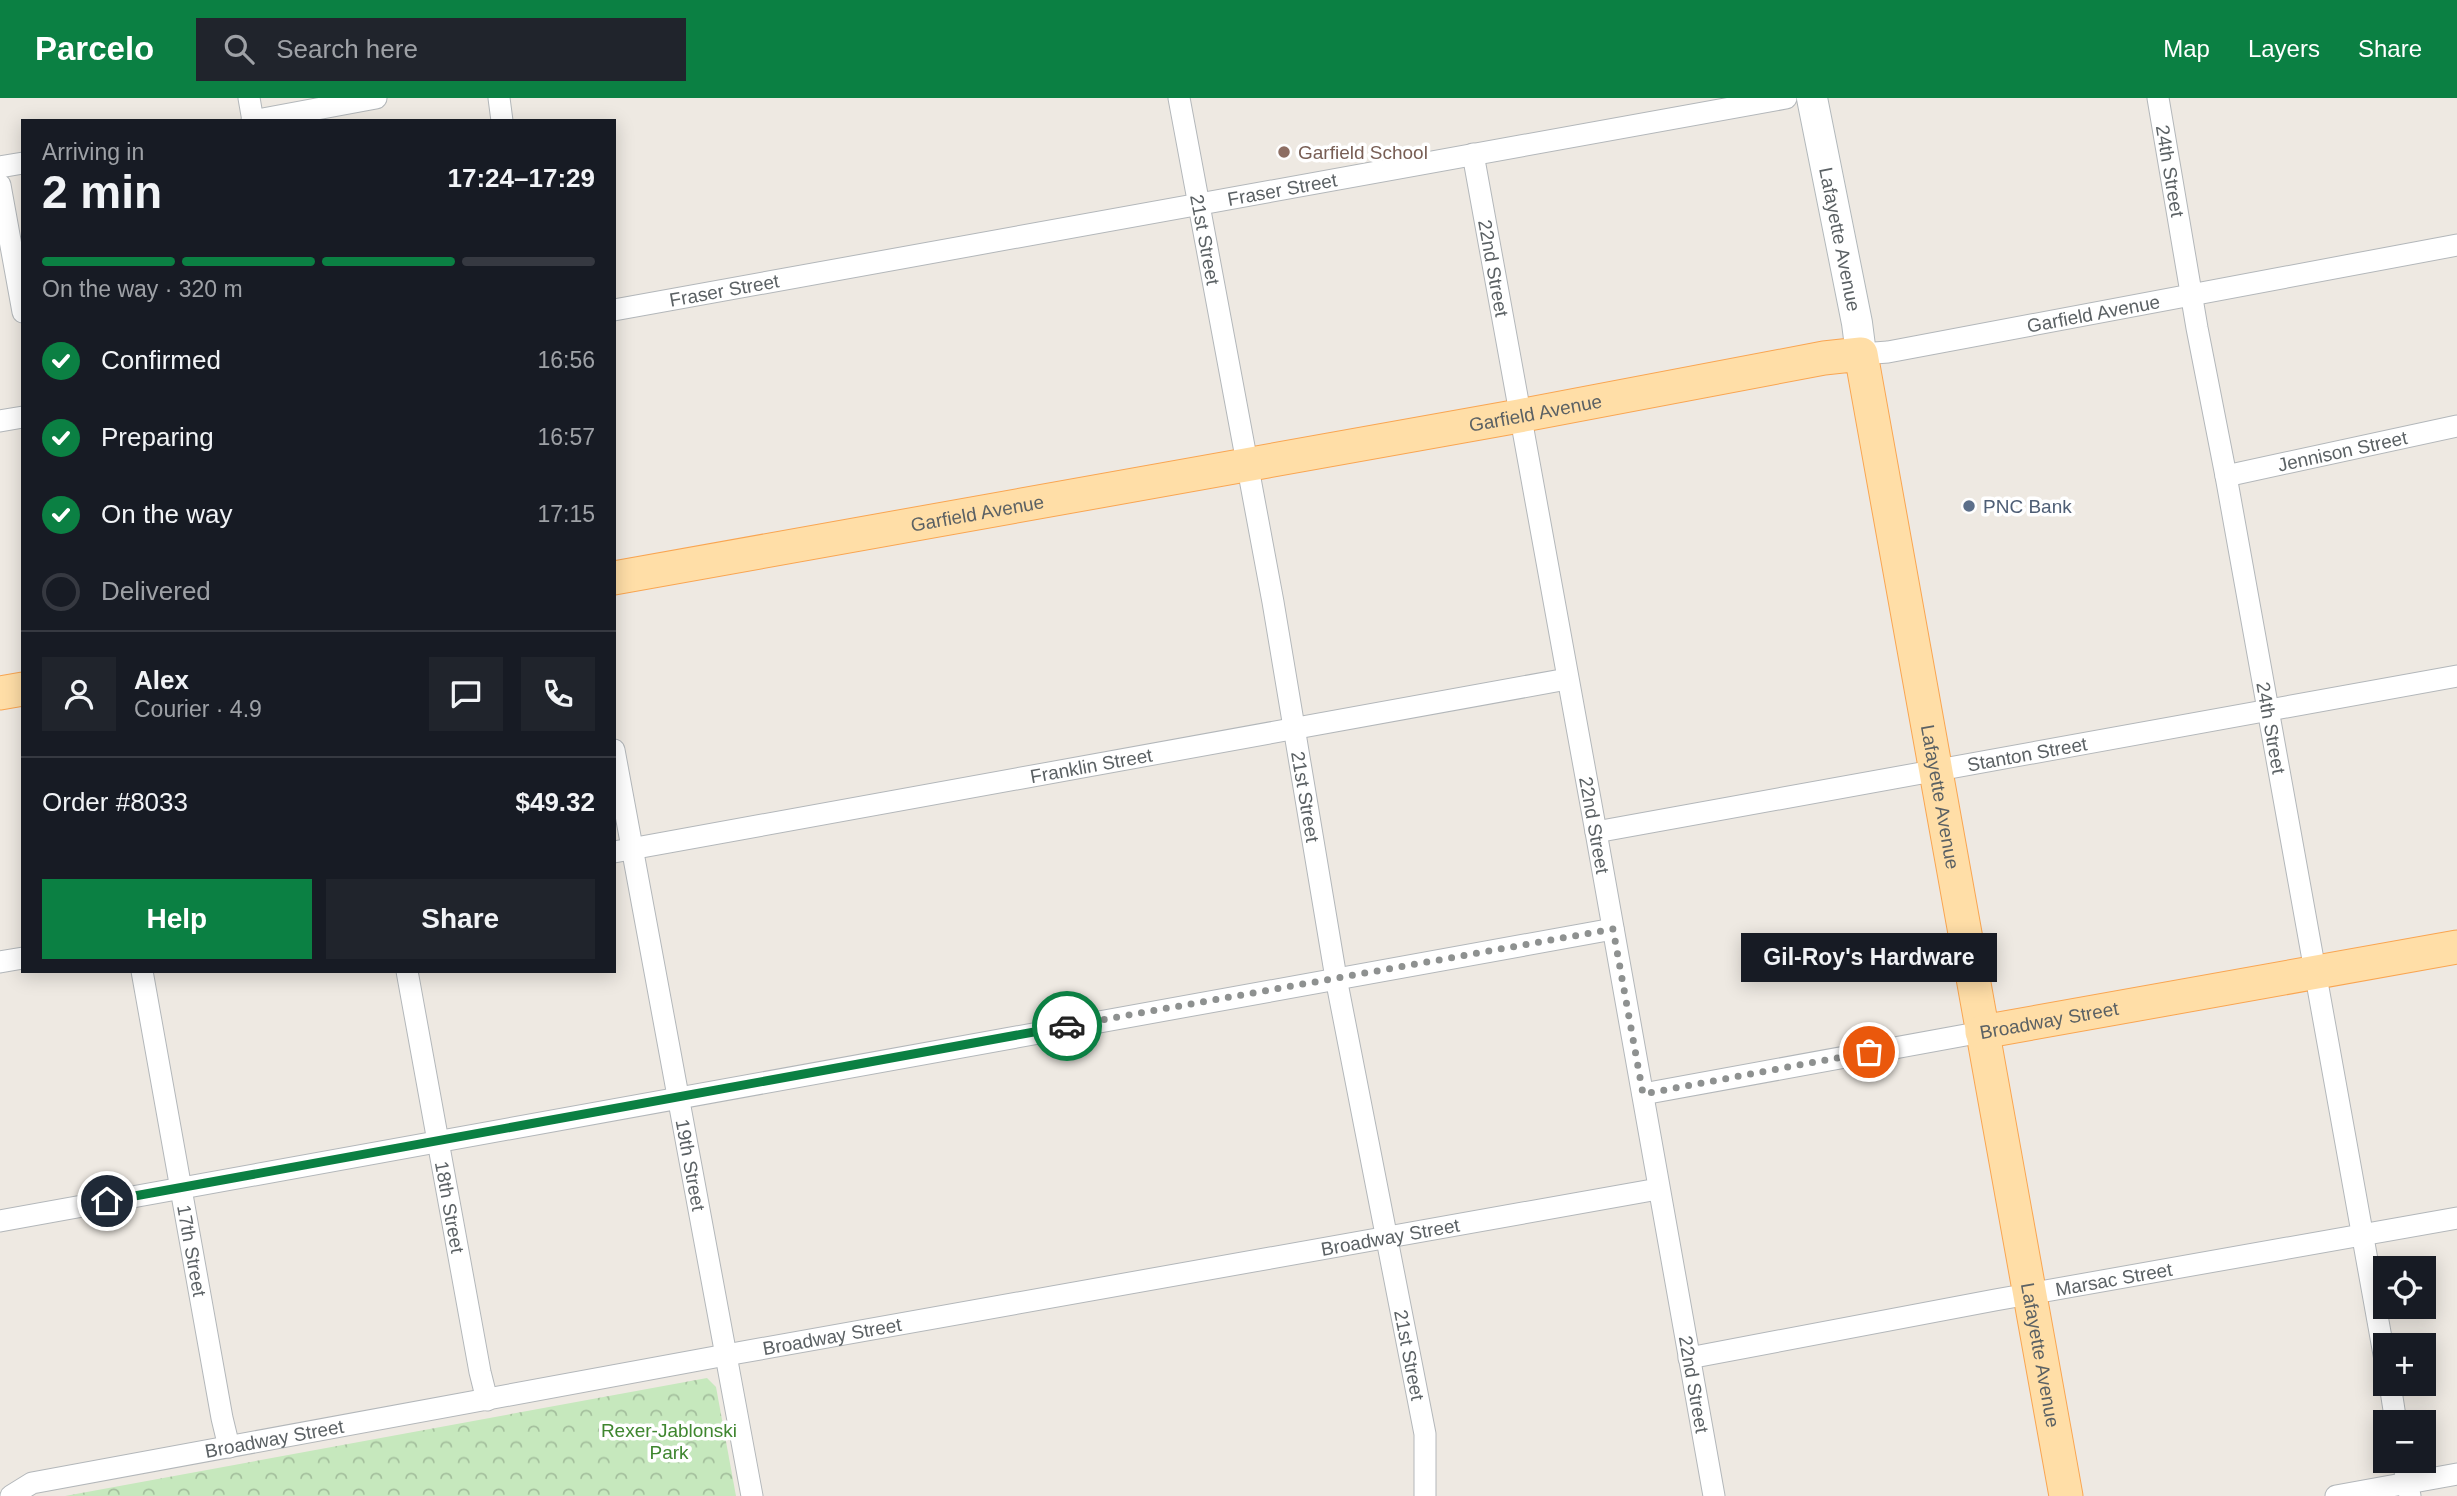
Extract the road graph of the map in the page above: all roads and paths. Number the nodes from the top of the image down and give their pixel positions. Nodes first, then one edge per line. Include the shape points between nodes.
1 (249, 98) edge
2 (376, 98) edge
3 (499, 98) edge
4 (1179, 98) edge
5 (1786, 98) edge
6 (1812, 98) edge
7 (2158, 98) edge
8 (253, 119) edge
9 (264, 119) edge
10 (502, 119) edge
11 (1473, 154) junction
12 (21, 163) edge
13 (0, 167) edge
14 (0, 185) edge
15 (1198, 205) junction
16 (2457, 245) edge
17 (2192, 296) junction
18 (21, 301) edge
19 (616, 310) edge
20 (1860, 354) junction
21 (1520, 416) junction
22 (21, 417) edge
23 (0, 421) edge
24 (2457, 426) edge
25 (1248, 464) junction
26 (2227, 476) junction
27 (616, 578) edge
28 (2457, 676) edge
29 (1567, 679) junction
30 (21, 689) edge
31 (0, 693) edge
32 (2268, 710) junction
33 (1295, 728) junction
34 (1934, 771) junction
35 (616, 772) edge
36 (1596, 832) junction
37 (623, 850) edge
38 (1613, 929) junction
39 (2457, 947) edge
40 (21, 958) edge
41 (0, 962) edge
42 (2316, 972) junction
43 (142, 973) edge
44 (407, 973) edge
45 (1336, 978) junction
46 (1982, 1032) junction
47 (1643, 1094) junction
48 (677, 1097) junction
49 (437, 1141) junction
50 (180, 1187) junction
51 (1658, 1189) junction
52 (2457, 1218) edge
53 (0, 1221) edge
54 (2362, 1235) junction
55 (1386, 1239) junction
56 (2028, 1294) junction
57 (2380, 1333) edge
58 (726, 1355) junction
59 (1689, 1358) junction
60 (487, 1399) junction
61 (229, 1447) junction
62 (2457, 1474) edge
63 (2408, 1490) edge
64 (11, 1496) edge
65 (752, 1496) edge
66 (1426, 1496) edge
67 (1714, 1496) edge
68 (2066, 1496) edge
69 (2336, 1496) edge

1 - 8 street
2 - 9 street
3 - 10 street
4 - 15 street, 21st Street
5 - 11 street, Fraser Street
6 - 20 main road, Lafayette Avenue
7 - 17 street, 24th Street
11 - 15 street, Fraser Street
11 - 21 street, 22nd Street
12 - 13 street
14 - 18 street
15 - 19 street, Fraser Street
15 - 25 street, 21st Street
16 - 17 street, Garfield Avenue
17 - 20 street, Garfield Avenue
17 - 26 street, 24th Street
20 - 21 main road, Garfield Avenue
20 - 34 main road, Lafayette Avenue
21 - 25 main road, Garfield Avenue
21 - 29 street, 22nd Street
22 - 23 street
24 - 26 street, Jennison Street
25 - 27 main road, Garfield Avenue
25 - 33 street, 21st Street
26 - 32 street, 24th Street
28 - 32 street, Stanton Street
29 - 33 street, Franklin Street
29 - 36 street, 22nd Street
30 - 31 main road
32 - 34 street, Stanton Street
32 - 42 street, 24th Street
33 - 37 street, Franklin Street
33 - 45 street, 21st Street
34 - 36 street, Stanton Street
34 - 46 main road, Lafayette Avenue
35 - 37 street, 19th Street
36 - 38 street, 22nd Street
37 - 48 street, 19th Street
38 - 45 street
38 - 47 street, 22nd Street
39 - 42 main road, Broadway Street
40 - 41 street
42 - 46 main road, Broadway Street
42 - 54 street, 24th Street
43 - 50 street, 17th Street
44 - 49 street, 18th Street
45 - 48 street
45 - 55 street, 21st Street
46 - 47 street, Broadway Street
46 - 56 main road, Lafayette Avenue
47 - 51 street, 22nd Street
48 - 49 street
48 - 58 street, 19th Street
49 - 50 street
49 - 60 street, 18th Street
50 - 53 street
50 - 61 street, 17th Street
51 - 55 street, Broadway Street
51 - 59 street, 22nd Street
52 - 54 street, Marsac Street
54 - 56 street, Marsac Street
54 - 57 street, 24th Street
55 - 58 street, Broadway Street
55 - 66 street, 21st Street via 1424,1434
56 - 59 street, Marsac Street
56 - 68 main road, Lafayette Avenue
58 - 60 street, Broadway Street
58 - 65 street, 19th Street
59 - 67 street, 22nd Street
60 - 61 street, Broadway Street
61 - 64 street, Broadway Street via 32,1483
62 - 63 street
63 - 69 street

